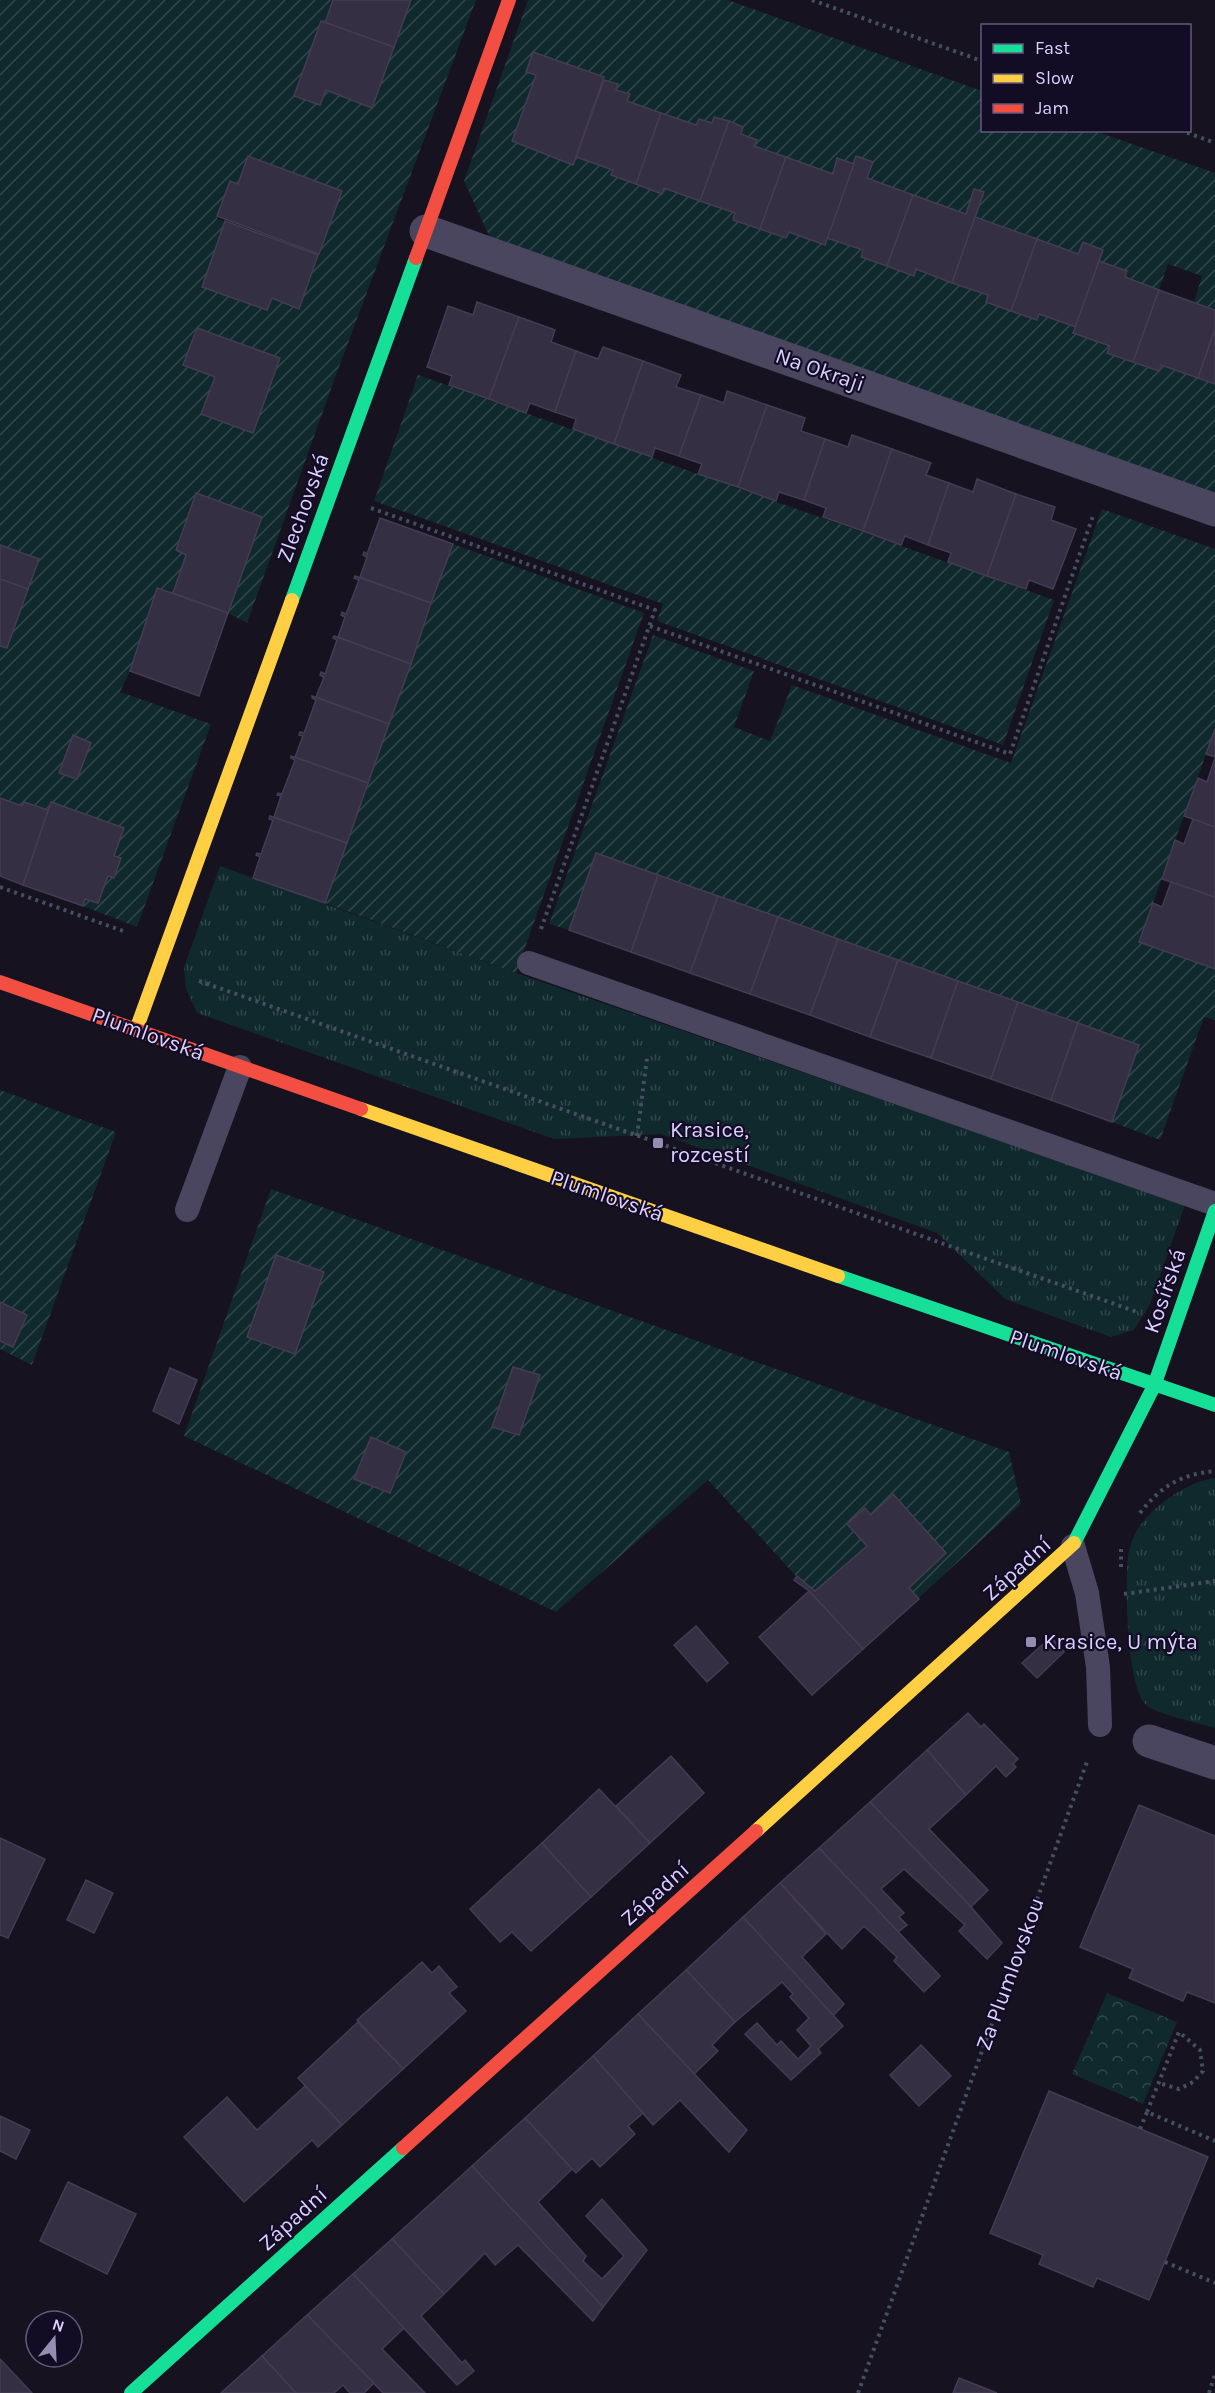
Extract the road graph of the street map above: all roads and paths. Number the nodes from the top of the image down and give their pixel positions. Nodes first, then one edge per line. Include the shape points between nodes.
1 (509, 0) edge
2 (812, 0) edge
3 (981, 60) edge
4 (1185, 132) edge
5 (1215, 143) edge
6 (426, 231) junction
7 (1108, 472) junction
8 (330, 494) junction
9 (1215, 510) edge
10 (650, 626) junction
11 (0, 887) edge
12 (162, 955) junction
13 (530, 963) joint
14 (0, 982) edge
15 (136, 1030) junction
16 (647, 1058) dead end
17 (240, 1067) junction
18 (637, 1136) junction
19 (1215, 1204) edge
20 (187, 1210) dead end
21 (1215, 1211) edge
22 (1176, 1324) junction
23 (1154, 1386) junction
24 (1215, 1406) edge
25 (1215, 1471) edge
26 (1135, 1520) dead end
27 (1121, 1537) dead end
28 (1073, 1546) junction
29 (1121, 1576) dead end
30 (1215, 1581) edge
31 (1121, 1585) dead end
32 (1100, 1725) joint
33 (1149, 1741) dead end
34 (1215, 1763) edge
35 (1159, 2084) junction
36 (1147, 2112) junction
37 (1140, 2129) dead end
38 (1215, 2141) edge
39 (1166, 2262) dead end
40 (1215, 2283) edge
41 (1215, 2374) edge
42 (131, 2393) edge
43 (858, 2393) edge
44 (1209, 2393) edge

1 - 6 street, Zlechovská
2 - 3 path
4 - 5 path
6 - 7 street, Na Okraji
6 - 8 street, Zlechovská
7 - 9 street, Na Okraji
7 - 10 path via 1010,754
8 - 10 path via 655,610
8 - 12 street, Zlechovská
10 - 13 path
11 - 12 path via 140,937
12 - 15 street, Zlechovská
12 - 18 path via 191,979
13 - 19 lane
14 - 15 street, Plumlovská
15 - 17 street, Plumlovská
16 - 18 path
17 - 20 lane
17 - 23 street, Plumlovská
18 - 22 path
21 - 22 street, Kosířská
22 - 23 street, Kosířská
23 - 24 street, Plumlovská
23 - 28 street, Západní
25 - 26 path via 1191,1474 1155,1494
27 - 29 path
28 - 32 lane via 1087,1593 1098,1667
28 - 42 street, Západní
30 - 31 path via 1121,1594
32 - 43 path, Za Plumlovskou
33 - 34 street
35 - 35 path via 1163,2073 1179,2032 1200,2050 1203,2070 1179,2089
35 - 36 path
36 - 37 path
36 - 38 path
39 - 40 path
41 - 44 path

